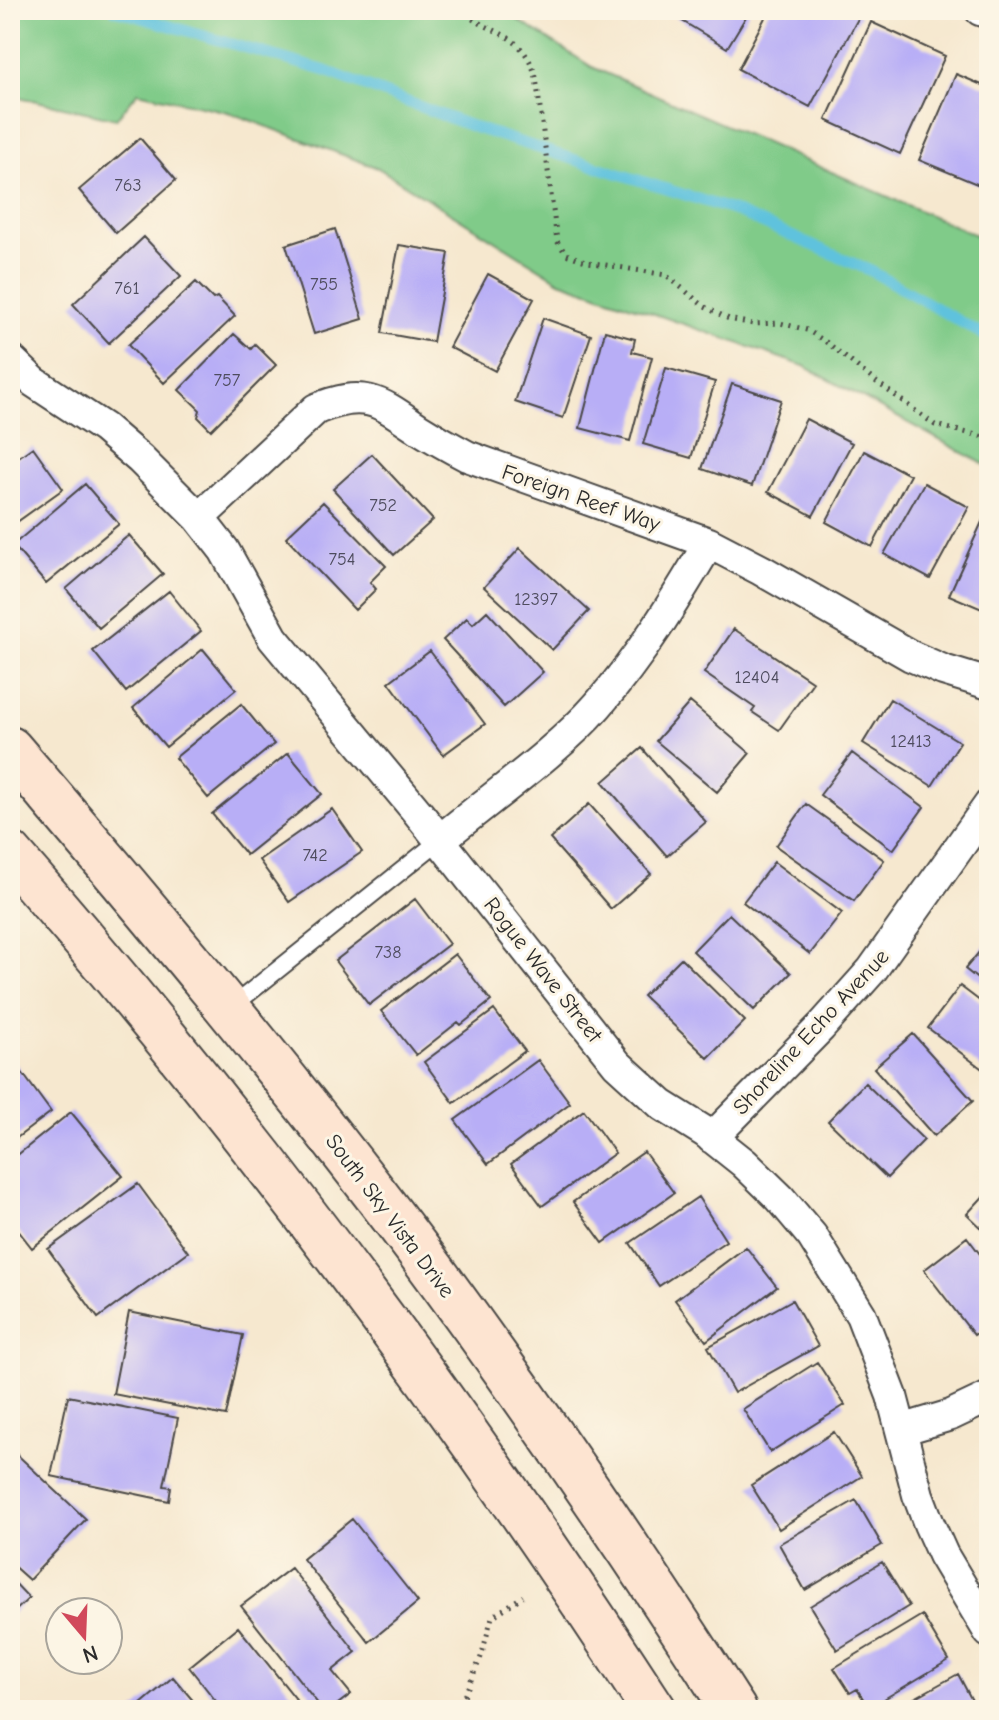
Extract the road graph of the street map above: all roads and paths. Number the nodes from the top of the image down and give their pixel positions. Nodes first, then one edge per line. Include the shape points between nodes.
1 (459, 10) edge
2 (980, 10) edge
3 (989, 13) edge
4 (10, 359) edge
5 (989, 438) edge
6 (199, 518) junction
7 (709, 543) junction
8 (989, 684) edge
9 (10, 749) edge
10 (989, 805) edge
11 (440, 840) junction
12 (10, 854) edge
13 (229, 1009) junction
14 (712, 1138) junction
15 (989, 1397) edge
16 (901, 1430) junction
17 (523, 1596) dead end
18 (989, 1632) edge
19 (458, 1710) edge
20 (654, 1710) edge
21 (734, 1710) edge

1 - 5 path via 514,39 531,59 557,241 566,254 666,275 729,319 807,330 935,425
2 - 3 street
4 - 6 street, Rogue Wave Street via 34,382 104,428
6 - 7 street, Foreign Reef Way via 316,409 355,399 388,406 440,442 500,470
6 - 11 street, Rogue Wave Street via 224,550 273,638
7 - 8 street, Foreign Reef Way via 911,656
7 - 11 street via 648,644 597,707
9 - 13 main road, South Sky Vista Drive
10 - 14 street, Shoreline Echo Avenue via 872,970
11 - 13 lane
11 - 14 street, Rogue Wave Street via 617,1064 662,1105
12 - 20 main road via 197,1077 339,1258 459,1420
13 - 21 main road, South Sky Vista Drive via 504,1369
14 - 16 street, Rogue Wave Street via 780,1198 840,1278 878,1355
15 - 16 street
16 - 18 street, Rogue Wave Street via 929,1524
17 - 19 path via 492,1617

